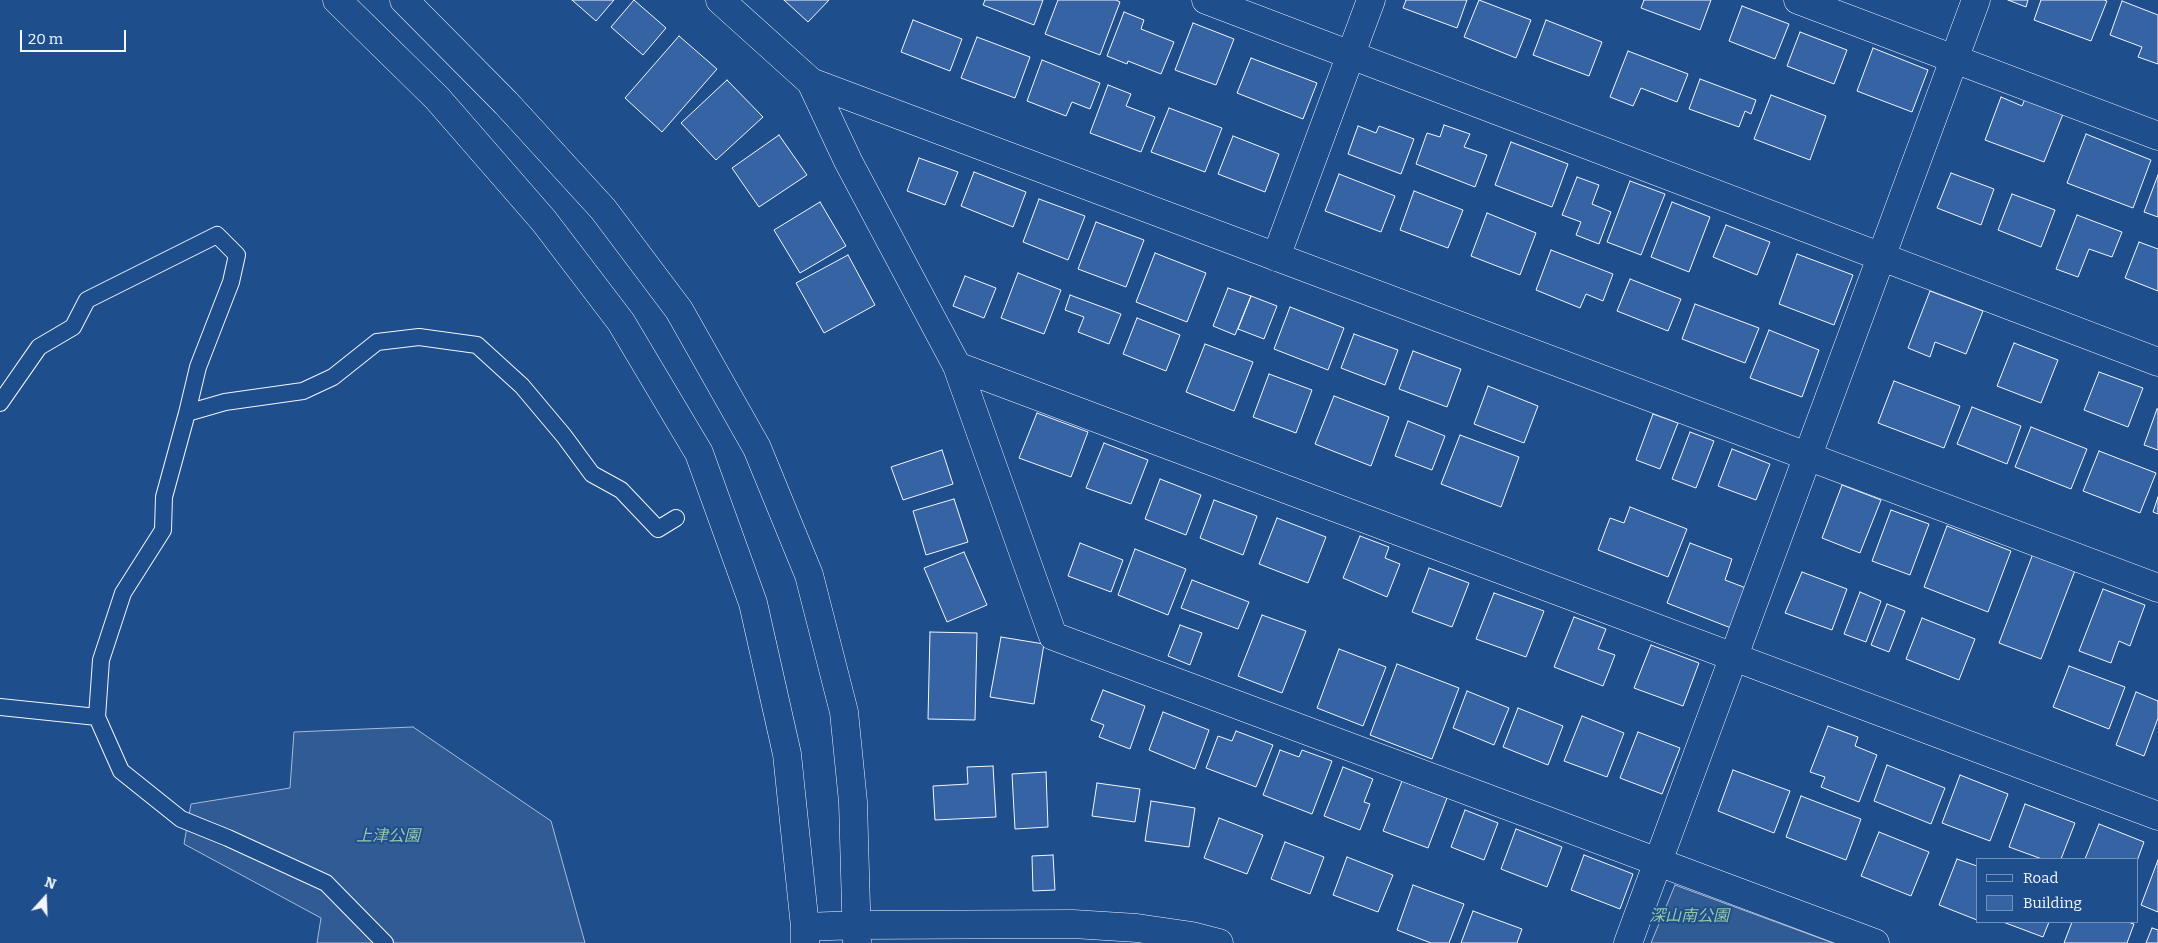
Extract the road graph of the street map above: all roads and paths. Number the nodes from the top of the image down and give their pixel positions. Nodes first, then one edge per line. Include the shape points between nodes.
1 (337, 0) edge
2 (404, 0) edge
3 (720, 0) edge
4 (1206, 0) edge
5 (1371, 0) edge
6 (1798, 0) edge
7 (1976, 0) edge
8 (1351, 55) junction
9 (1954, 59) junction
10 (811, 82) junction
11 (2158, 136) edge
12 (1276, 257) junction
13 (1881, 257) junction
14 (2158, 362) edge
15 (957, 366) junction
16 (0, 404) edge
17 (187, 413) junction
18 (1808, 457) junction
19 (676, 518) dead end
20 (2158, 588) edge
21 (1734, 657) junction
22 (0, 707) edge
23 (97, 717) junction
24 (2158, 816) edge
25 (1658, 862) junction
26 (857, 934) edge
27 (805, 935) edge
28 (385, 943) edge
29 (1219, 943) edge
30 (1628, 943) edge
31 (1875, 943) edge

1 - 27 street via 437,98 544,220 622,322 698,453 753,603 769,670 787,754
2 - 26 street via 603,208 679,310 757,448 809,575 844,712 853,802
3 - 10 street
4 - 8 street
5 - 8 street
6 - 9 street
7 - 9 street
8 - 12 street
8 - 13 street
9 - 11 street
9 - 13 street
10 - 12 street
10 - 15 street via 848,161
12 - 18 street
13 - 14 street
13 - 18 street
15 - 21 street
15 - 25 street via 1053,636
16 - 17 lane via 39,347 73,327 88,300 217,235 237,255 231,282 198,368
17 - 19 lane via 225,402 303,391 332,377 377,342 419,337 477,345 522,386 592,474 621,490 658,529
17 - 23 lane via 164,497 163,530 122,593 101,660
18 - 20 street
18 - 21 street
21 - 24 street
21 - 25 street
22 - 23 lane
23 - 28 lane via 121,771 182,819 326,883
25 - 30 street
25 - 31 street
26 - 27 street
26 - 29 street via 1073,924 1146,929

